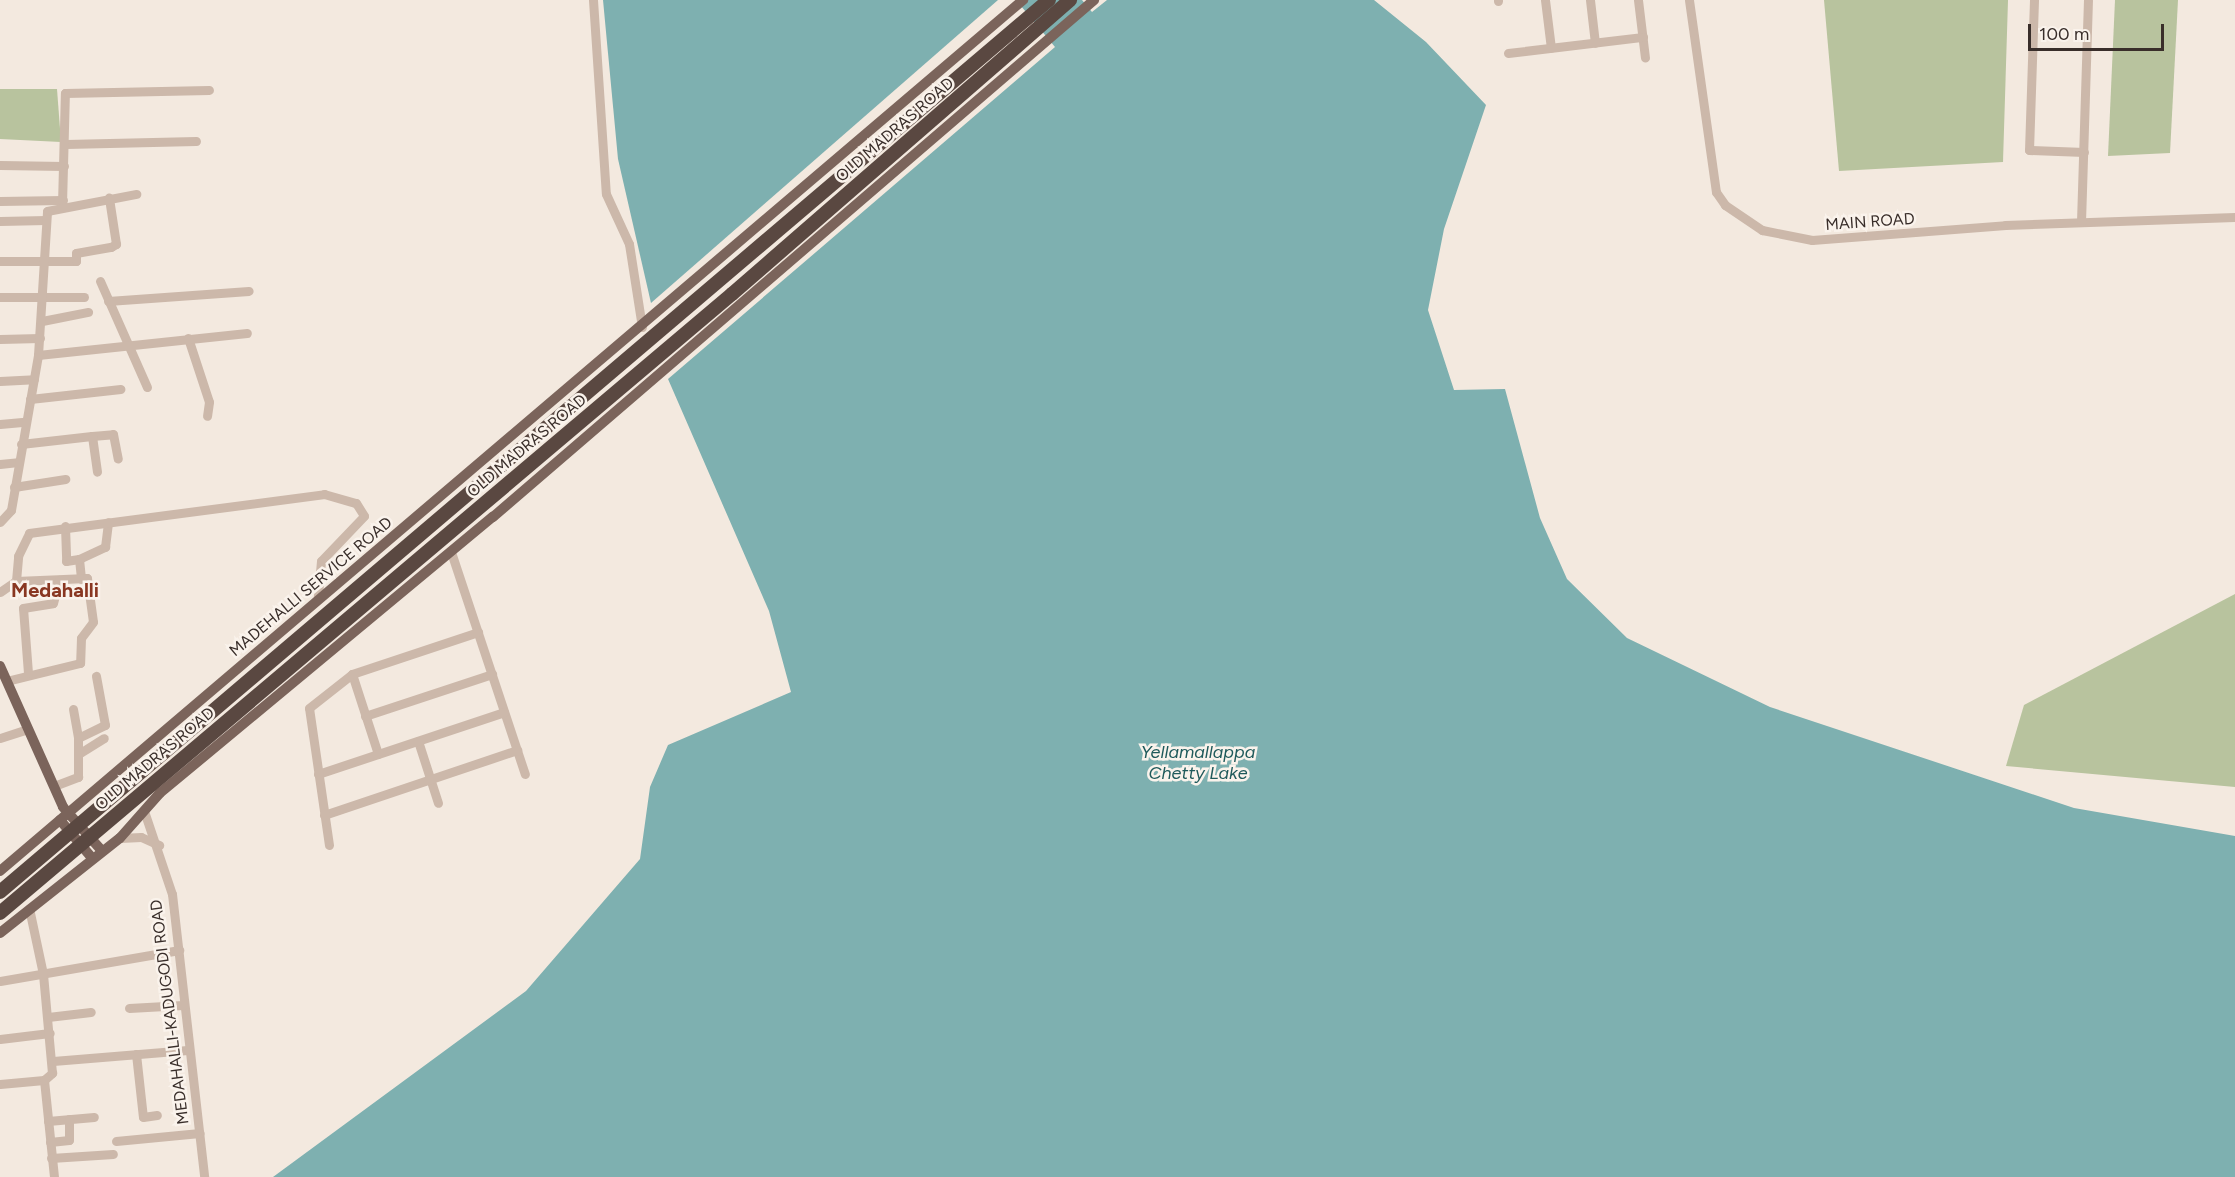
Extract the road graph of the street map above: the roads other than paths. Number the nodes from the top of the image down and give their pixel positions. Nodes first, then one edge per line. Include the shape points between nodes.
1 (593, 0) edge
2 (1023, 0) edge
3 (1049, 0) edge
4 (1070, 0) edge
5 (1545, 0) edge
6 (1590, 0) edge
7 (1638, 0) edge
8 (1689, 0) edge
9 (2034, 0) edge
10 (2088, 0) edge
11 (1093, 1) edge
12 (1643, 37) junction
13 (1595, 43) junction
14 (1551, 48) junction
15 (1508, 53) dead end
16 (1645, 58) dead end
17 (209, 90) dead end
18 (196, 141) dead end
19 (66, 144) junction
20 (2084, 152) junction
21 (0, 165) edge
22 (64, 166) junction
23 (136, 194) dead end
24 (109, 198) junction
25 (0, 201) edge
26 (62, 202) junction
27 (2235, 217) edge
28 (46, 220) junction
29 (0, 221) edge
30 (2081, 222) junction
31 (0, 261) edge
32 (44, 261) junction
33 (100, 281) dead end
34 (249, 291) dead end
35 (43, 296) junction
36 (0, 297) edge
37 (84, 297) dead end
38 (108, 301) junction
39 (727, 307) junction
40 (88, 312) dead end
41 (42, 321) junction
42 (642, 327) junction
43 (247, 333) dead end
44 (40, 338) junction
45 (188, 338) junction
46 (0, 339) edge
47 (126, 342) junction
48 (38, 355) junction
49 (34, 379) junction
50 (0, 381) edge
51 (147, 387) dead end
52 (120, 389) dead end
53 (30, 399) junction
54 (207, 416) dead end
55 (26, 422) junction
56 (0, 424) edge
57 (92, 436) junction
58 (21, 444) junction
59 (118, 459) dead end
60 (18, 462) junction
61 (0, 464) edge
62 (97, 472) dead end
63 (65, 479) dead end
64 (14, 487) junction
65 (0, 522) edge
66 (108, 522) junction
67 (65, 526) junction
68 (451, 552) junction
69 (79, 559) junction
70 (81, 579) junction
71 (58, 580) junction
72 (16, 581) junction
73 (0, 592) edge
74 (318, 599) junction
75 (478, 632) junction
76 (0, 666) edge
77 (28, 673) junction
78 (351, 674) junction
79 (492, 674) junction
80 (96, 676) dead end
81 (10, 680) junction
82 (73, 709) dead end
83 (504, 712) junction
84 (365, 716) junction
85 (27, 729) junction
86 (0, 738) edge
87 (78, 738) junction
88 (104, 738) dead end
89 (418, 741) junction
90 (517, 750) junction
91 (80, 753) junction
92 (378, 754) junction
93 (318, 774) junction
94 (525, 774) dead end
95 (430, 780) junction
96 (54, 786) junction
97 (438, 803) dead end
98 (70, 811) junction
99 (144, 811) junction
100 (324, 815) junction
101 (60, 820) junction
102 (44, 834) junction
103 (120, 838) junction
104 (159, 845) junction
105 (329, 845) dead end
106 (102, 851) junction
107 (92, 858) junction
108 (0, 871) edge
109 (75, 872) junction
110 (0, 892) edge
111 (29, 908) junction
112 (0, 912) edge
113 (0, 933) edge
114 (179, 950) junction
115 (43, 974) junction
116 (0, 981) edge
117 (183, 1005) junction
118 (129, 1008) dead end
119 (92, 1012) dead end
120 (48, 1017) junction
121 (50, 1033) junction
122 (0, 1039) edge
123 (188, 1050) junction
124 (136, 1054) junction
125 (53, 1061) junction
126 (44, 1080) junction
127 (0, 1084) edge
128 (157, 1115) dead end
129 (94, 1117) dead end
130 (69, 1119) junction
131 (48, 1121) junction
132 (200, 1133) junction
133 (116, 1141) dead end
134 (50, 1142) junction
135 (112, 1154) dead end
136 (51, 1158) junction
137 (54, 1177) edge
138 (204, 1177) edge

1 - 42 street via 606,194 629,244
2 - 42 main road, MADEHALLI SERVICE ROAD
3 - 110 highway, OLD MADRAS ROAD
4 - 39 highway, OLD MADRAS ROAD
5 - 14 street
6 - 13 street
7 - 12 street
8 - 30 street, MAIN ROAD via 1716,192 1725,205 1762,230 1812,240
9 - 20 street via 2029,150
10 - 20 street
11 - 39 main road
12 - 13 street
12 - 16 street
13 - 14 street
14 - 15 street
17 - 19 street via 65,93
18 - 19 street
19 - 22 street
20 - 30 street
21 - 22 street
22 - 26 street
23 - 24 street
24 - 26 street
24 - 32 street via 116,244 76,253 76,261
25 - 26 street
26 - 28 street via 47,211
27 - 30 street, MAIN ROAD
28 - 29 street
28 - 32 street
31 - 32 street
32 - 35 street
33 - 38 street
34 - 38 street
35 - 36 street
35 - 37 street
35 - 41 street
38 - 47 street
39 - 68 main road
39 - 112 highway, OLD MADRAS ROAD via 648,365
40 - 41 street
41 - 44 street
42 - 74 main road, MADEHALLI SERVICE ROAD
43 - 45 street
44 - 46 street
44 - 48 street
45 - 47 street
45 - 54 street via 209,402
47 - 48 street
47 - 51 street
48 - 49 street
49 - 50 street
49 - 53 street
52 - 53 street
53 - 55 street
55 - 56 street
55 - 58 street
57 - 58 street
57 - 59 street via 113,434
57 - 62 street
58 - 60 street
60 - 61 street
60 - 64 street
63 - 64 street
64 - 65 street via 10,510
66 - 67 street
66 - 69 street via 105,547
66 - 74 street via 296,495 339,496 356,503 364,516 321,561
67 - 69 street via 66,561
67 - 72 street via 23,538
68 - 75 street
68 - 99 main road
69 - 70 street
70 - 71 street
70 - 77 street via 87,578 93,622 81,638 80,663
71 - 72 street
71 - 77 street via 53,603 23,608
72 - 73 street
74 - 98 main road, MADEHALLI SERVICE ROAD
75 - 78 street
75 - 79 street
76 - 81 main road
77 - 81 street
78 - 84 street
78 - 93 street via 309,708
79 - 83 street
79 - 84 street
80 - 87 street via 105,725
81 - 85 main road
82 - 87 street
83 - 89 street
83 - 90 street
84 - 92 street
85 - 86 street
85 - 96 main road
87 - 91 street
88 - 91 street
89 - 92 street
89 - 95 street
90 - 94 street
90 - 95 street
91 - 96 street via 78,777
92 - 93 street
93 - 100 street
95 - 97 street
95 - 100 street
96 - 98 main road
98 - 101 main road, MADEHALLI SERVICE ROAD
98 - 106 main road
99 - 103 main road
99 - 104 street, MEDAHALLI-KADUGODI ROAD
100 - 105 street
101 - 102 main road, MADEHALLI SERVICE ROAD
101 - 107 main road
102 - 108 main road, MADEHALLI SERVICE ROAD
102 - 109 main road
103 - 104 street via 141,837
103 - 106 main road
104 - 114 street, MEDAHALLI-KADUGODI ROAD
106 - 107 main road
107 - 109 main road
109 - 111 main road
111 - 113 main road
111 - 115 street
114 - 115 street
114 - 117 street, MEDAHALLI-KADUGODI ROAD
115 - 116 street
115 - 120 street
117 - 118 street
117 - 123 street, MEDAHALLI-KADUGODI ROAD
119 - 120 street
120 - 121 street
121 - 122 street
121 - 125 street
123 - 124 street
123 - 132 street, MEDAHALLI-KADUGODI ROAD
124 - 125 street
124 - 128 street via 143,1117
125 - 126 street
126 - 127 street
126 - 131 street
129 - 130 street
130 - 131 street
130 - 134 street via 69,1140
131 - 134 street
132 - 133 street
132 - 138 street, MEDAHALLI-KADUGODI ROAD
134 - 136 street
135 - 136 street
136 - 137 street

